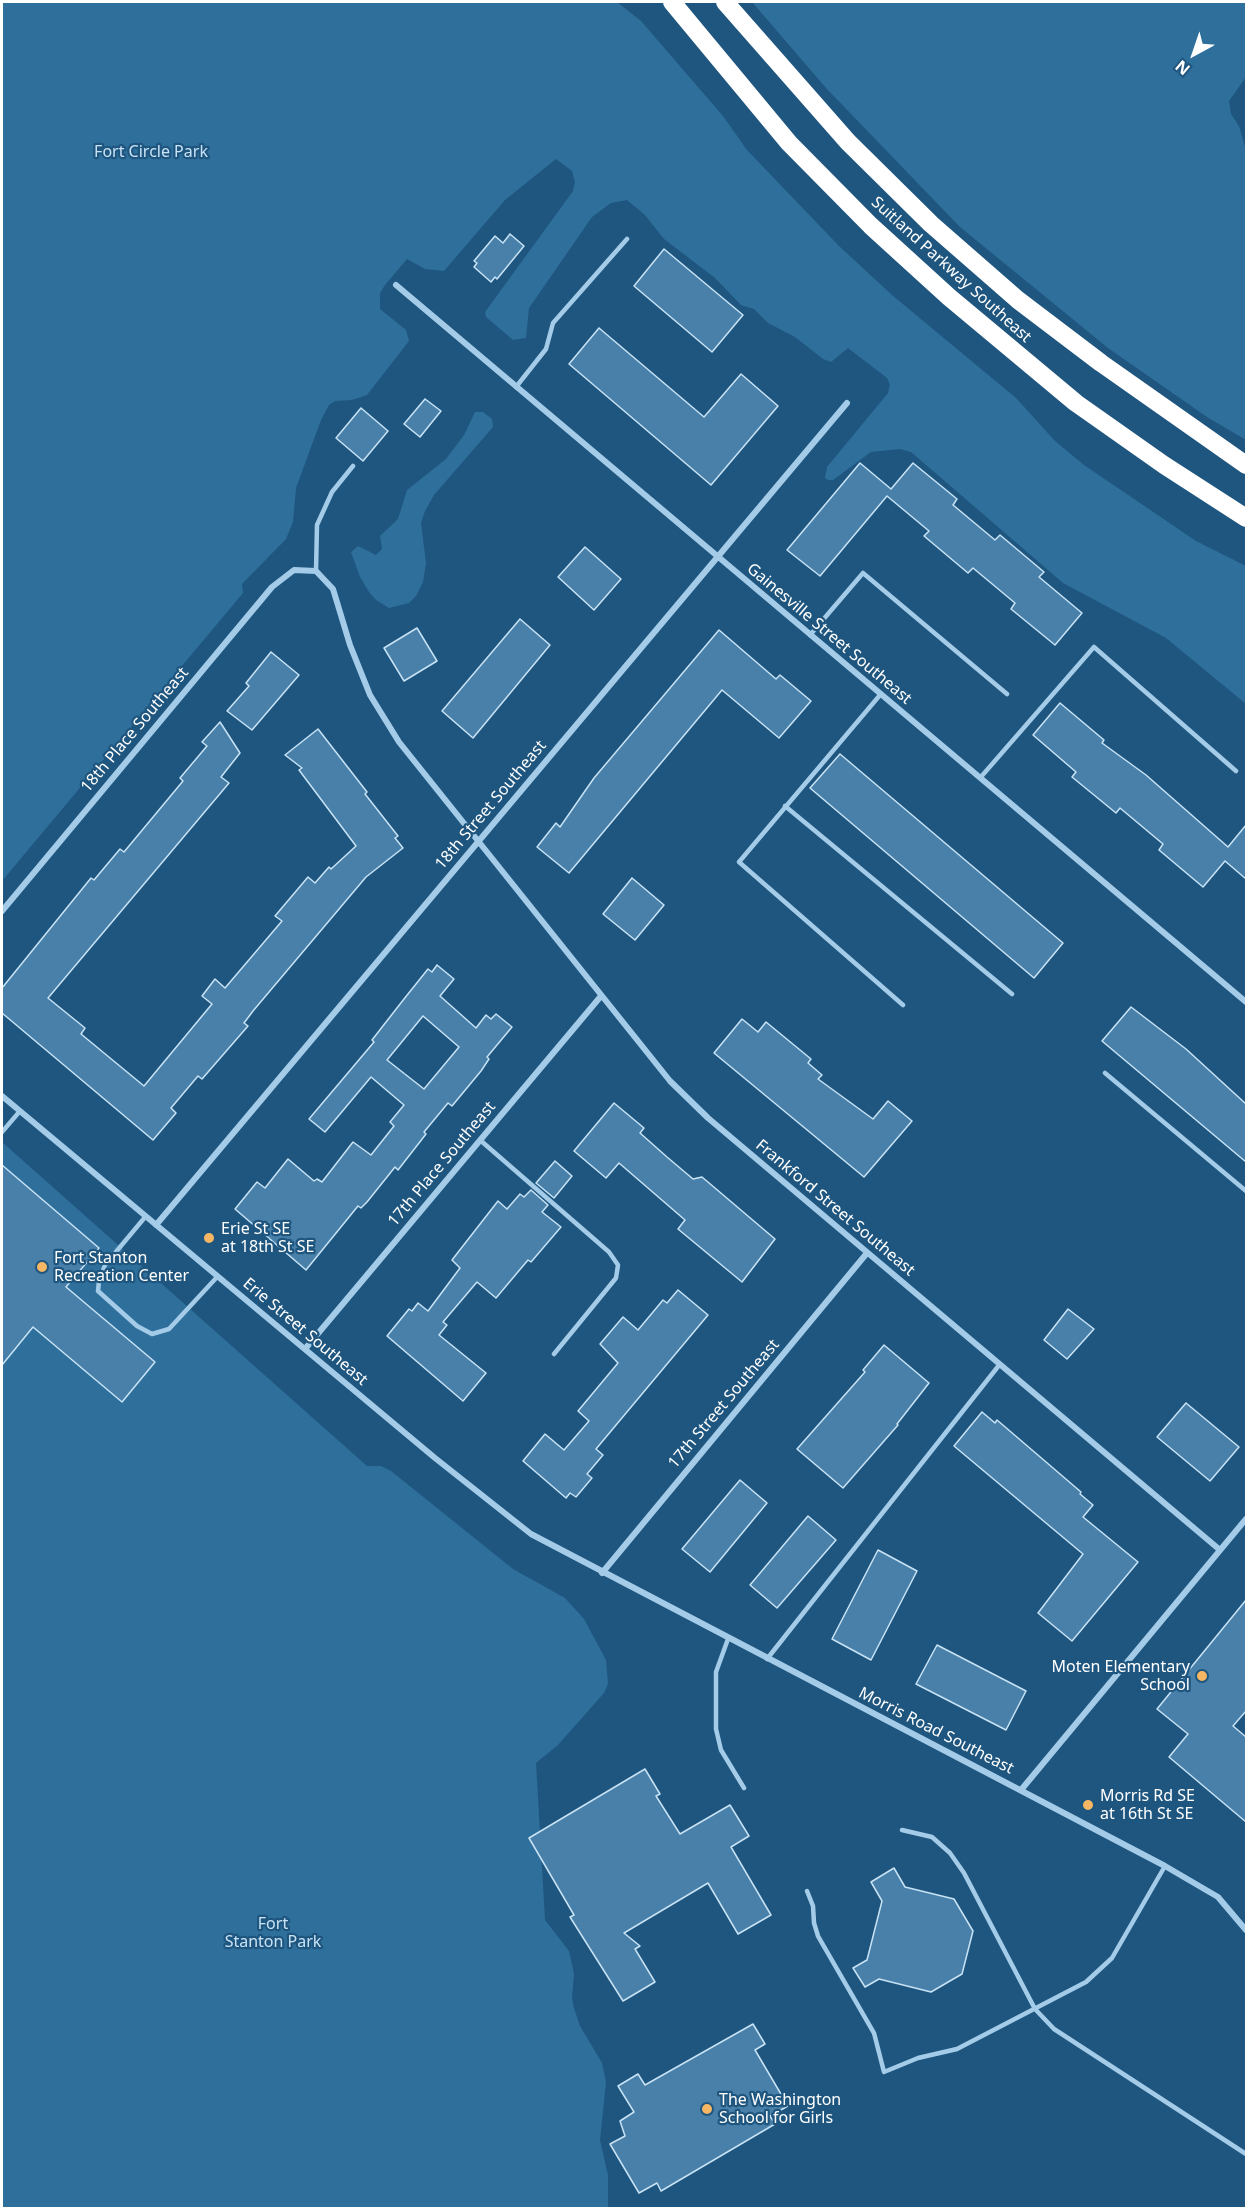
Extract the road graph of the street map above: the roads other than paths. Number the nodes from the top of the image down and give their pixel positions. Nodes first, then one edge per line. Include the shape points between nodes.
1 (672, 2) edge
2 (724, 2) edge
3 (627, 239) dead end
4 (396, 285) dead end
5 (516, 387) junction
6 (847, 403) dead end
7 (1246, 465) edge
8 (353, 466) dead end
9 (1246, 518) edge
10 (716, 557) junction
11 (316, 571) junction
12 (810, 636) junction
13 (880, 694) junction
14 (1007, 694) dead end
15 (1236, 771) dead end
16 (980, 778) junction
17 (785, 806) junction
18 (478, 842) junction
19 (2, 911) edge
20 (1012, 994) dead end
21 (601, 996) junction
22 (1246, 1002) edge
23 (903, 1005) dead end
24 (1105, 1073) dead end
25 (2, 1096) edge
26 (20, 1111) junction
27 (2, 1132) edge
28 (480, 1140) junction
29 (1246, 1191) edge
30 (146, 1216) junction
31 (156, 1225) junction
32 (867, 1252) junction
33 (218, 1276) junction
34 (305, 1349) junction
35 (554, 1354) dead end
36 (1000, 1364) junction
37 (1246, 1519) edge
38 (1220, 1550) junction
39 (602, 1573) junction
40 (728, 1639) junction
41 (767, 1659) junction
42 (744, 1788) dead end
43 (1021, 1790) junction
44 (902, 1830) dead end
45 (1165, 1866) junction
46 (807, 1891) dead end
47 (1246, 1930) edge
48 (1035, 2009) junction
49 (1246, 2154) edge

1 - 9 highway, Suitland Parkway Southeast via 789,142 871,226 949,297 1076,403
2 - 7 highway, Suitland Parkway Southeast via 848,142 931,224 1018,300 1092,357
3 - 5 lane via 553,323 546,349
4 - 5 street, Gainesville Street Southeast
5 - 10 street, Gainesville Street Southeast
6 - 10 street, 18th Street Southeast
8 - 11 lane via 332,492 316,525
10 - 12 street, Gainesville Street Southeast
10 - 18 street, 18th Street Southeast
11 - 18 street via 333,590 370,695 410,757
11 - 19 street, 18th Place Southeast via 294,570 272,587
12 - 13 street, Gainesville Street Southeast
12 - 14 lane via 863,573
13 - 16 street, Gainesville Street Southeast
13 - 17 lane
15 - 16 lane via 1094,647
16 - 22 street, Gainesville Street Southeast
17 - 20 lane
17 - 23 lane via 738,862
18 - 21 street, Frankford Street Southeast
18 - 31 street, 18th Street Southeast
21 - 28 street, 17th Place Southeast
21 - 32 street, Frankford Street Southeast via 670,1081 708,1118
24 - 29 lane
25 - 26 street, Erie Street Southeast
26 - 27 lane
26 - 30 street, Erie Street Southeast
28 - 34 street, 17th Place Southeast
28 - 35 lane via 609,1252 618,1265 616,1278
30 - 31 street, Erie Street Southeast
30 - 33 lane via 105,1265 98,1291 137,1326 152,1334 169,1329
31 - 33 street, Erie Street Southeast
32 - 36 street, Frankford Street Southeast
32 - 39 street, 17th Street Southeast
33 - 34 street, Erie Street Southeast
34 - 39 street, Erie Street Southeast via 509,1517 555,1549
36 - 38 street, Frankford Street Southeast
36 - 41 lane
37 - 38 street
38 - 43 street
39 - 40 street, Morris Road Southeast
40 - 41 street, Morris Road Southeast
40 - 42 lane via 716,1672 716,1729 721,1750
41 - 43 street, Morris Road Southeast
43 - 45 street, Morris Road Southeast
44 - 48 lane via 932,1837 951,1853
45 - 47 street, Morris Road Southeast via 1218,1898
45 - 48 lane via 1128,1935 1100,1971
46 - 48 lane via 818,1936 874,2033 884,2072 918,2058 957,2049
48 - 49 lane via 1054,2029

